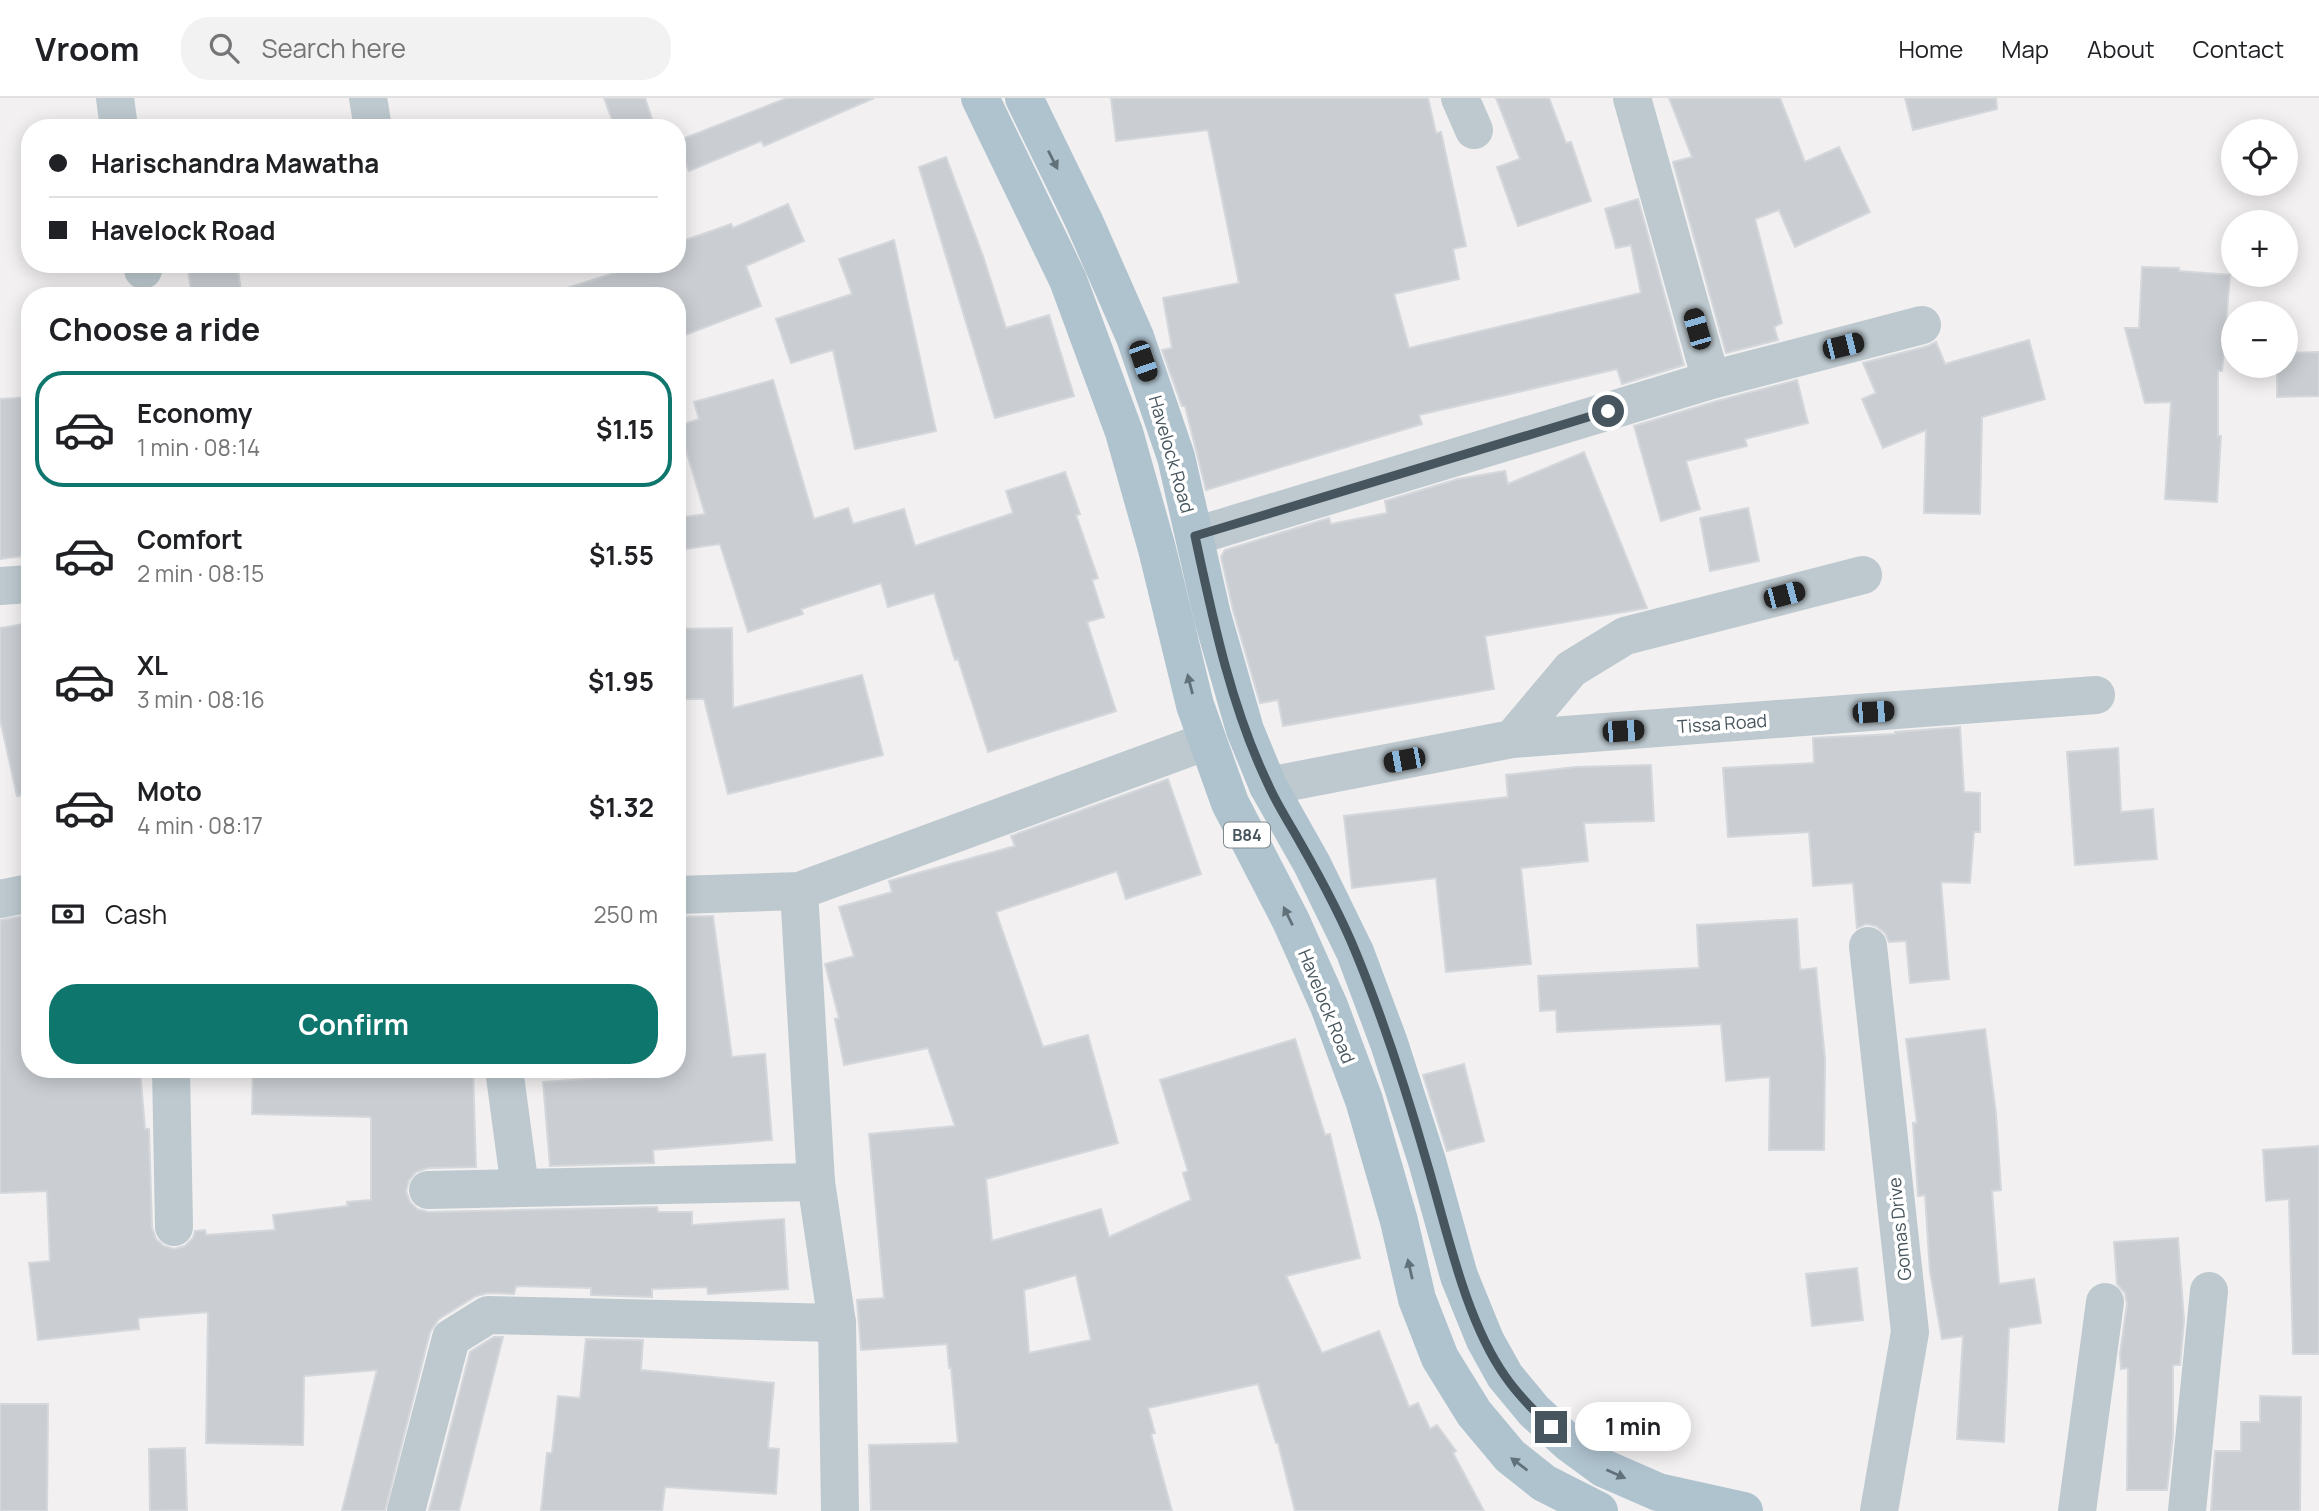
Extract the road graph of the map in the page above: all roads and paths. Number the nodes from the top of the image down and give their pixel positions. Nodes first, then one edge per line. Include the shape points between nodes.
1 (115, 98) edge
2 (368, 98) edge
3 (980, 98) edge
4 (1024, 98) edge
5 (1632, 98) edge
6 (118, 119) edge
7 (372, 119) edge
8 (1922, 325) dead end
9 (1712, 380) junction
10 (1195, 536) junction
11 (1863, 575) dead end
12 (21, 585) edge
13 (0, 586) edge
14 (2096, 695) dead end
15 (1512, 739) junction
16 (1208, 741) junction
17 (1268, 786) junction
18 (799, 891) junction
19 (21, 895) edge
20 (686, 895) edge
21 (0, 899) edge
22 (1868, 946) dead end
23 (171, 1078) edge
24 (505, 1078) edge
25 (816, 1182) junction
26 (520, 1188) junction
27 (428, 1190) dead end
28 (174, 1227) dead end
29 (2208, 1291) dead end
30 (2105, 1302) dead end
31 (837, 1323) junction
32 (406, 1511) edge
33 (840, 1511) edge
34 (1599, 1511) edge
35 (1744, 1511) edge
36 (1880, 1511) edge
37 (2077, 1511) edge
38 (2187, 1511) edge

1 - 6 street
2 - 7 street
16 -> 3 main road, Havelock Road / B84 via 1124,432 1068,280
4 -> 10 main road, Havelock Road / B84 via 1135,337 1176,457
5 - 9 street
8 - 9 street
9 - 10 street
10 - 17 main road, Havelock Road / B84 via 1245,730
11 - 15 street via 1625,636 1571,669
12 - 13 street
14 - 15 street, Tissa Road
15 - 17 street, Tissa Road
16 - 18 street
34 -> 16 main road, Havelock Road / B84 via 1544,1483 1510,1457 1474,1413 1440,1358 1417,1299 1364,1100 1329,1006 1291,920 1230,803
17 -> 35 main road, Havelock Road / B84 via 1355,951 1389,1043 1460,1276 1505,1376 1534,1411 1603,1468 1658,1492
18 - 20 street
18 - 25 street
19 - 21 street
22 - 36 street, Gomas Drive via 1910,1332
23 - 28 street
24 - 26 street
25 - 26 street
25 - 31 street
26 - 27 street
29 - 38 street
30 - 37 street
31 - 32 street via 488,1315 451,1338
31 - 33 street

